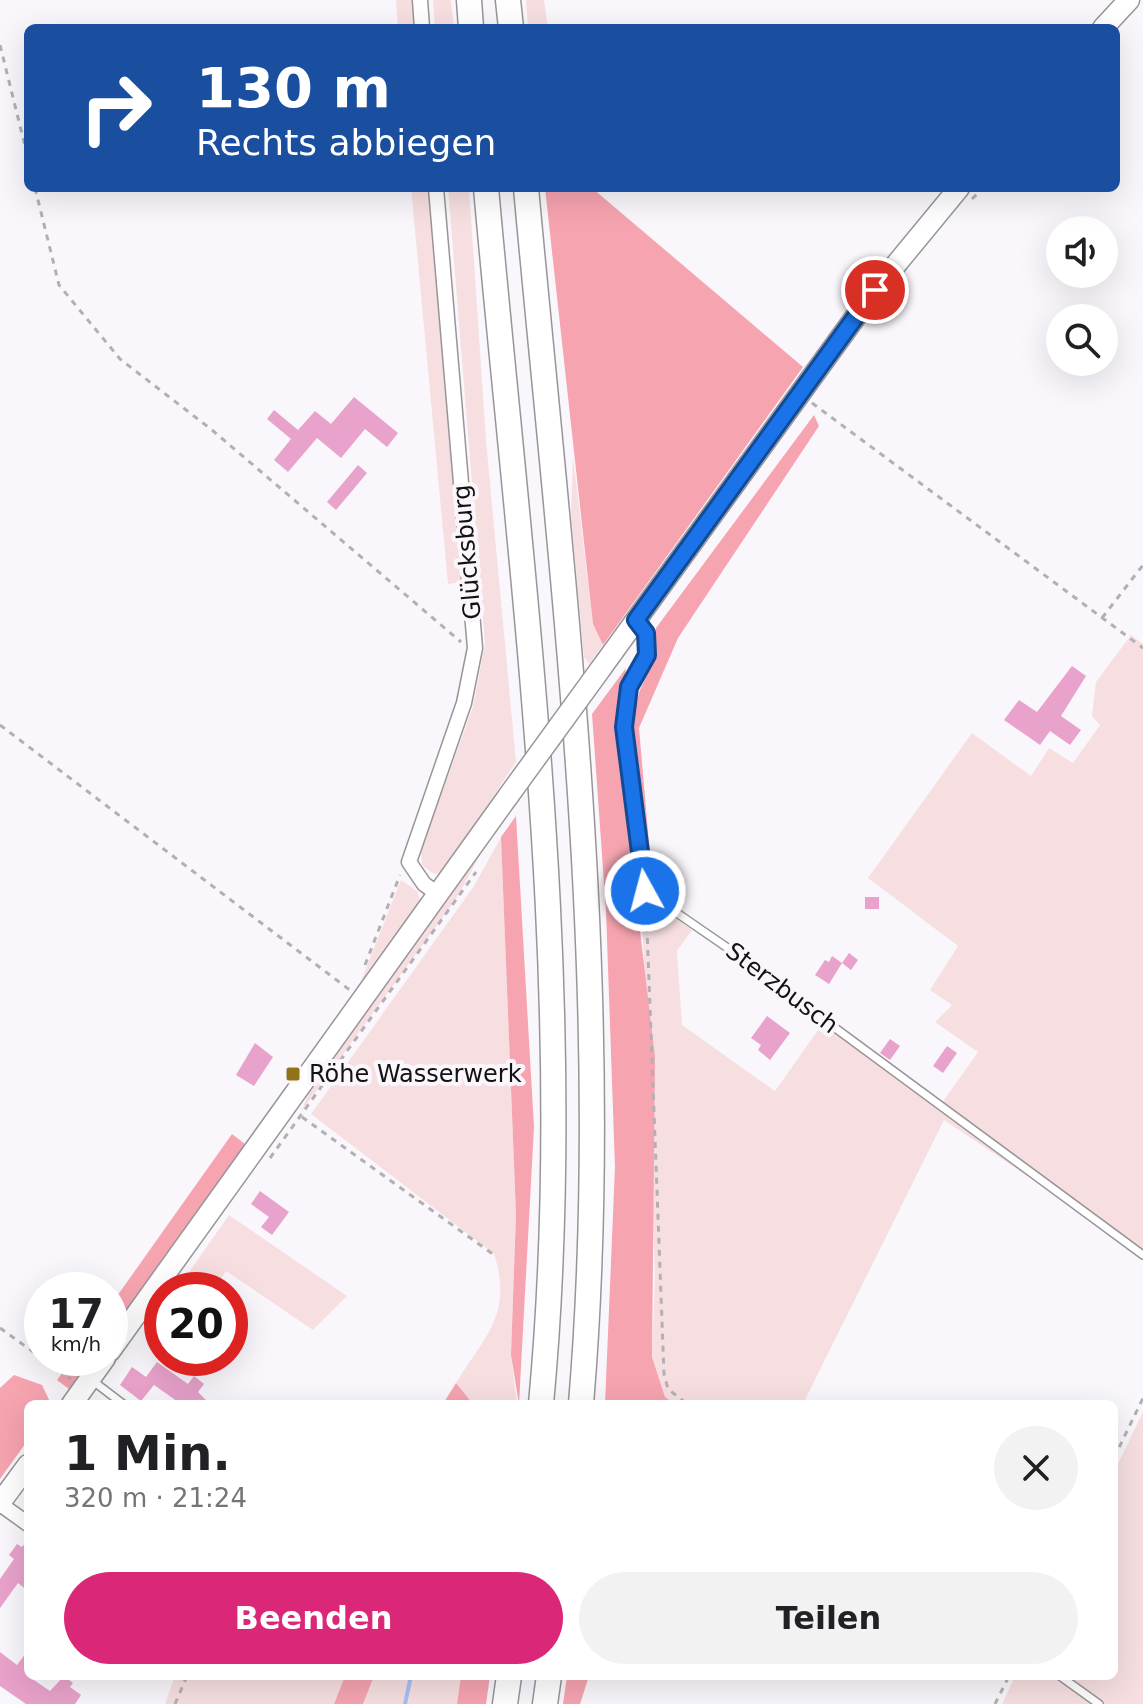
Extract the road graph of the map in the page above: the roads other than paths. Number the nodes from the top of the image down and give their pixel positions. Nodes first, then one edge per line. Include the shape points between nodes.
1 (420, 0) edge
2 (469, 0) edge
3 (508, 0) edge
4 (1129, 0) edge
5 (422, 24) edge
6 (471, 24) edge
7 (511, 24) edge
8 (1107, 24) edge
9 (436, 192) edge
10 (486, 192) edge
11 (526, 192) edge
12 (956, 192) edge
13 (636, 620) junction
14 (438, 894) junction
15 (1143, 1255) edge
16 (128, 1326) edge
17 (82, 1390) edge
18 (111, 1400) edge
19 (541, 1400) edge
20 (581, 1400) edge
21 (24, 1471) edge
22 (0, 1504) edge
23 (24, 1521) edge
24 (508, 1680) edge
25 (548, 1680) edge
26 (1066, 1680) edge
27 (505, 1704) edge
28 (545, 1704) edge
29 (1099, 1704) edge

1 - 5 street
2 - 6 highway
3 - 7 highway
4 - 8 main road
9 - 14 street, Glücksburg via 475,648 464,703 409,862
10 - 19 highway via 535,731 553,1018 550,1254
11 - 20 highway via 575,730 592,1012
12 - 13 main road via 875,290
13 - 14 main road, bridge
13 - 15 lane, Sterzbusch via 646,633 647,655 629,687 624,727 645,891 793,993
14 - 16 main road
17 - 18 lane
21 - 22 main road
22 - 23 street
24 - 27 highway
25 - 28 highway
26 - 29 lane

